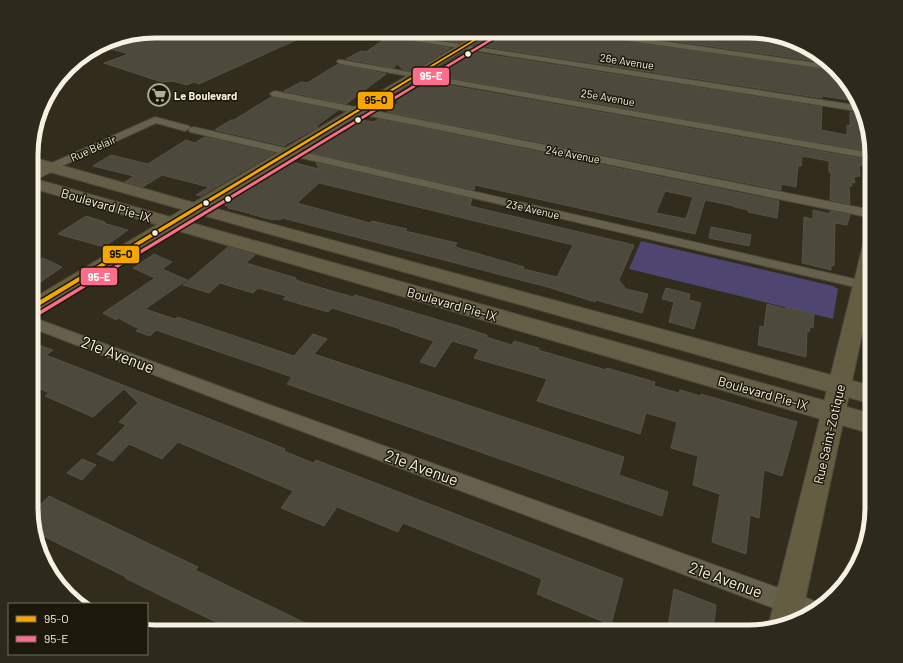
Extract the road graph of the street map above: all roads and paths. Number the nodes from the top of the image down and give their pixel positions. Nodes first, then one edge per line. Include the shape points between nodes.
1 (415, 38) edge
2 (479, 38) edge
3 (623, 38) edge
4 (466, 46) junction
5 (341, 62) dead end
6 (825, 67) edge
7 (417, 76) junction
8 (275, 94) dead end
9 (855, 108) edge
10 (358, 111) junction
11 (156, 120) joint
12 (290, 153) junction
13 (865, 155) edge
14 (38, 164) edge
15 (50, 168) junction
16 (38, 175) edge
17 (38, 185) edge
18 (196, 209) junction
19 (865, 213) edge
20 (172, 224) junction
21 (865, 286) edge
22 (865, 293) edge
23 (38, 304) edge
24 (38, 324) edge
25 (840, 386) junction
26 (865, 393) edge
27 (834, 414) junction
28 (865, 422) edge
29 (795, 612) edge

1 - 4 street, 26e Avenue
2 - 4 street
3 - 6 street
4 - 7 street
4 - 9 street, 26e Avenue
5 - 7 street, 25e Avenue
7 - 10 street
7 - 13 street, 25e Avenue
8 - 10 street, 24e Avenue
10 - 12 street
10 - 19 street, 24e Avenue
11 - 12 street, 23e Avenue
11 - 15 street, Rue Bélair
12 - 18 street
12 - 21 street, 23e Avenue
14 - 15 main road, Boulevard Pie-IX
15 - 16 street, Rue Bélair
15 - 18 main road, Boulevard Pie-IX
17 - 20 main road, Boulevard Pie-IX
18 - 20 street
18 - 25 main road, Boulevard Pie-IX
20 - 23 street
20 - 27 main road, Boulevard Pie-IX
22 - 25 street, Rue Saint-Zotique
24 - 29 street, 21e Avenue
25 - 26 main road, Boulevard Pie-IX
25 - 27 street, Rue Saint-Zotique
27 - 28 main road, Boulevard Pie-IX
27 - 29 street, Rue Saint-Zotique

